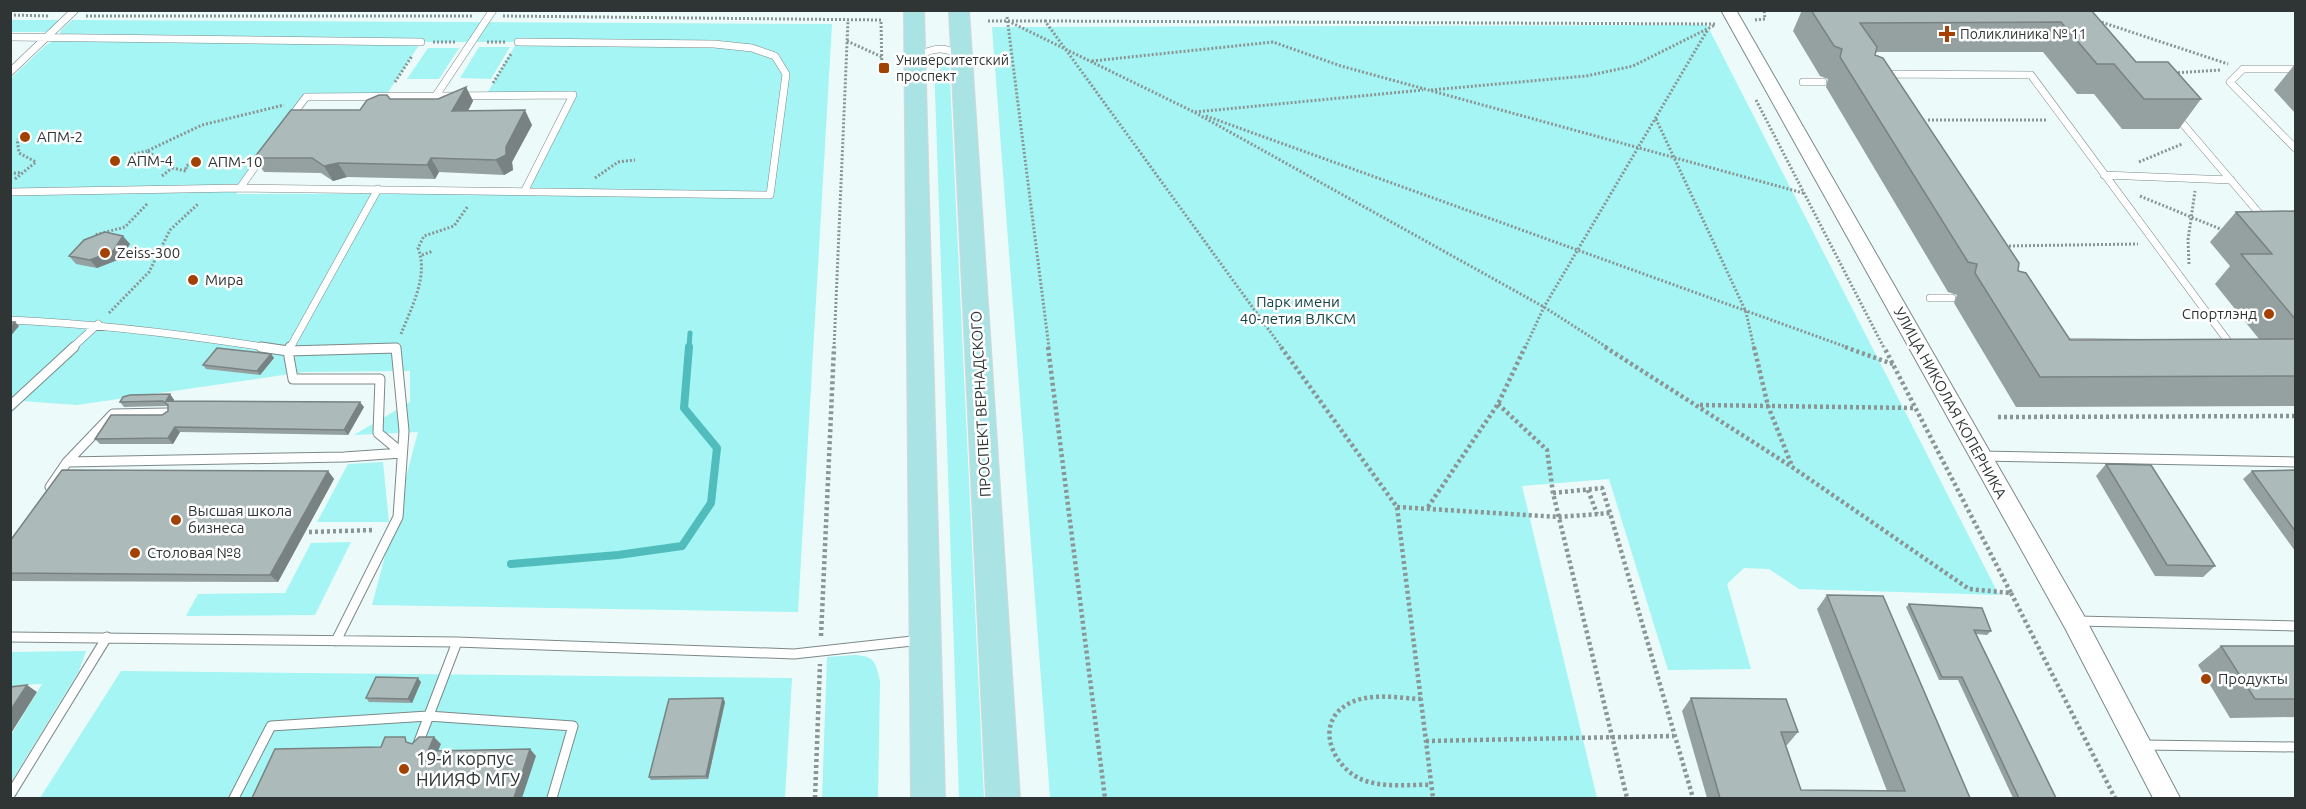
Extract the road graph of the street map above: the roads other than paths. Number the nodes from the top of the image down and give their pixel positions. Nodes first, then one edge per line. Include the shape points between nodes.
1 (75, 10) edge
2 (914, 10) edge
3 (959, 10) edge
4 (491, 13) edge
5 (1726, 23) edge
6 (10, 37) edge
7 (47, 37) junction
8 (421, 42) dead end
9 (518, 42) dead end
10 (962, 60) junction
11 (915, 64) junction
12 (2295, 69) edge
13 (10, 72) edge
14 (1803, 82) dead end
15 (1823, 82) dead end
16 (435, 97) junction
17 (2168, 107) edge
18 (286, 125) edge
19 (273, 143) edge
20 (2295, 149) edge
21 (2104, 175) junction
22 (2231, 180) junction
23 (240, 188) junction
24 (378, 189) junction
25 (525, 190) junction
26 (10, 192) edge
27 (2268, 224) edge
28 (1930, 298) dead end
29 (1952, 298) dead end
30 (2010, 298) edge
31 (2020, 298) junction
32 (10, 320) edge
33 (98, 324) junction
34 (288, 351) junction
35 (10, 406) edge
36 (167, 413) edge
37 (402, 453) junction
38 (1980, 456) junction
39 (67, 462) junction
40 (2295, 462) edge
41 (42, 499) edge
42 (2074, 621) junction
43 (2295, 627) edge
44 (10, 637) edge
45 (107, 637) junction
46 (336, 640) junction
47 (925, 640) junction
48 (457, 642) junction
49 (428, 716) junction
50 (418, 744) edge
51 (2139, 744) junction
52 (2295, 747) edge
53 (10, 795) edge
54 (234, 798) edge
55 (552, 798) edge
56 (928, 798) edge
57 (1002, 798) edge
58 (2167, 798) edge

1 - 7 lane
2 - 11 main road
3 - 10 main road, ПРОСПЕКТ ВЕРНАДСКОГО
4 - 16 lane
5 - 38 street, УЛИЦА НИКОЛАЯ КОПЕРНИКА
6 - 7 lane
7 - 8 lane
7 - 13 lane
9 - 25 lane via 714,44 752,48 775,56 786,74 770,195
10 - 11 lane via 953,51 941,48 925,51
10 - 57 main road, ПРОСПЕКТ ВЕРНАДСКОГО
11 - 47 main road
12 - 20 lane via 2242,69 2230,82
14 - 15 lane
16 - 18 lane via 306,97
16 - 25 lane via 573,95
17 - 22 lane
19 - 23 lane
21 - 22 lane
21 - 31 lane via 2230,344 2048,342
21 - 31 lane via 2031,75 1884,74 1885,82 1913,121
22 - 27 lane
23 - 24 lane
23 - 26 lane
24 - 25 lane
24 - 34 lane
28 - 29 lane
30 - 31 lane
32 - 33 lane
33 - 34 lane
33 - 35 lane
34 - 37 lane via 293,378 380,379 378,433
34 - 37 lane via 396,348 404,431
36 - 39 lane via 112,414
37 - 39 lane
37 - 46 lane via 398,517
38 - 40 lane
38 - 42 street, УЛИЦА НИКОЛАЯ КОПЕРНИКА
39 - 41 lane
42 - 43 lane
42 - 51 street, УЛИЦА НИКОЛАЯ КОПЕРНИКА
44 - 45 lane
45 - 46 lane
45 - 53 lane
46 - 48 lane
47 - 48 lane via 794,654
47 - 56 main road
48 - 49 lane
49 - 50 lane
49 - 54 lane via 270,726
49 - 55 lane via 573,726
51 - 52 lane
51 - 58 street, УЛИЦА НИКОЛАЯ КОПЕРНИКА

